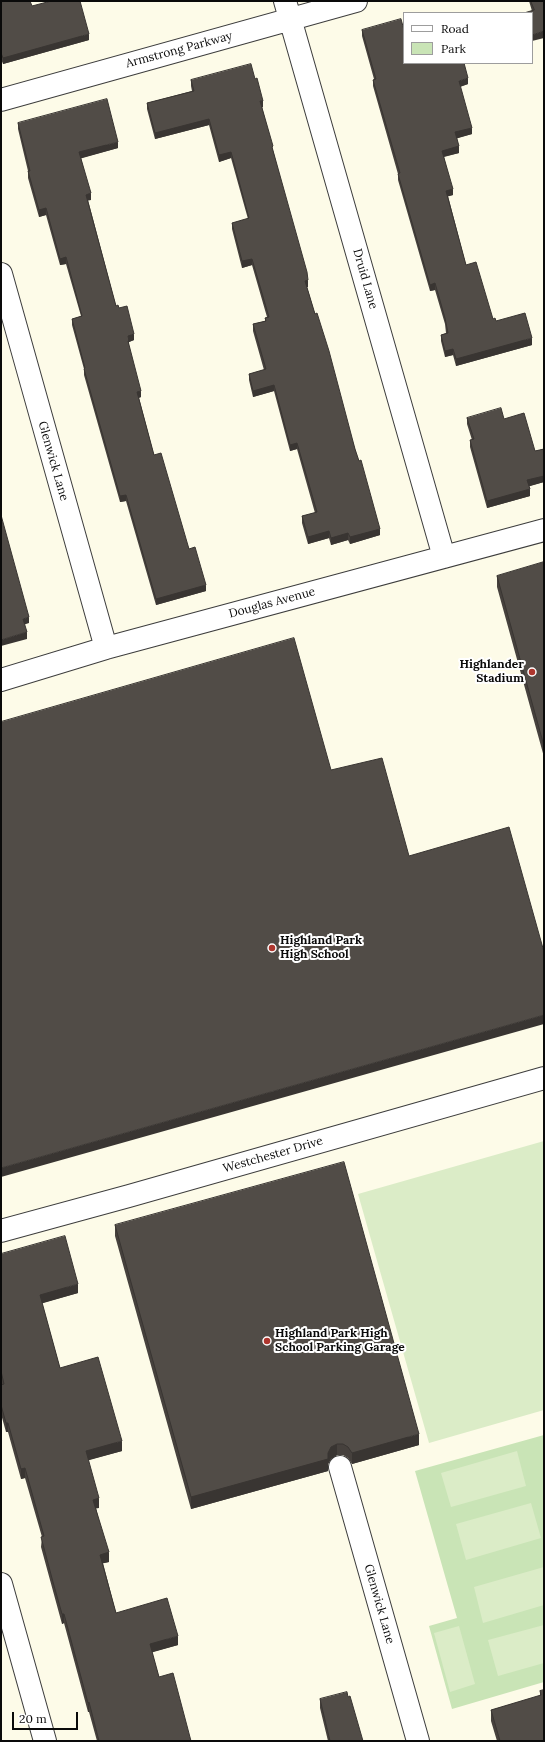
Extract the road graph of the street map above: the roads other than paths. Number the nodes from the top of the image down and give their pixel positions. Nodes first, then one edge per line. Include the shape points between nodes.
1 (356, 1) edge
2 (288, 10) edge
3 (1, 100) edge
4 (1, 274) edge
5 (544, 530) edge
6 (444, 557) junction
7 (106, 648) junction
8 (1, 680) edge
9 (544, 1078) edge
10 (1, 1231) edge
11 (340, 1467) dead end
12 (1, 1584) edge
13 (45, 1741) edge
14 (418, 1741) edge

1 - 2 street, Armstrong Parkway
2 - 3 street, Armstrong Parkway
2 - 6 street, Druid Lane
4 - 7 street, Glenwick Lane
5 - 6 street, Douglas Avenue
6 - 7 street, Douglas Avenue
7 - 8 street, Douglas Avenue
9 - 10 street, Westchester Drive
11 - 14 street, Glenwick Lane
12 - 13 street

